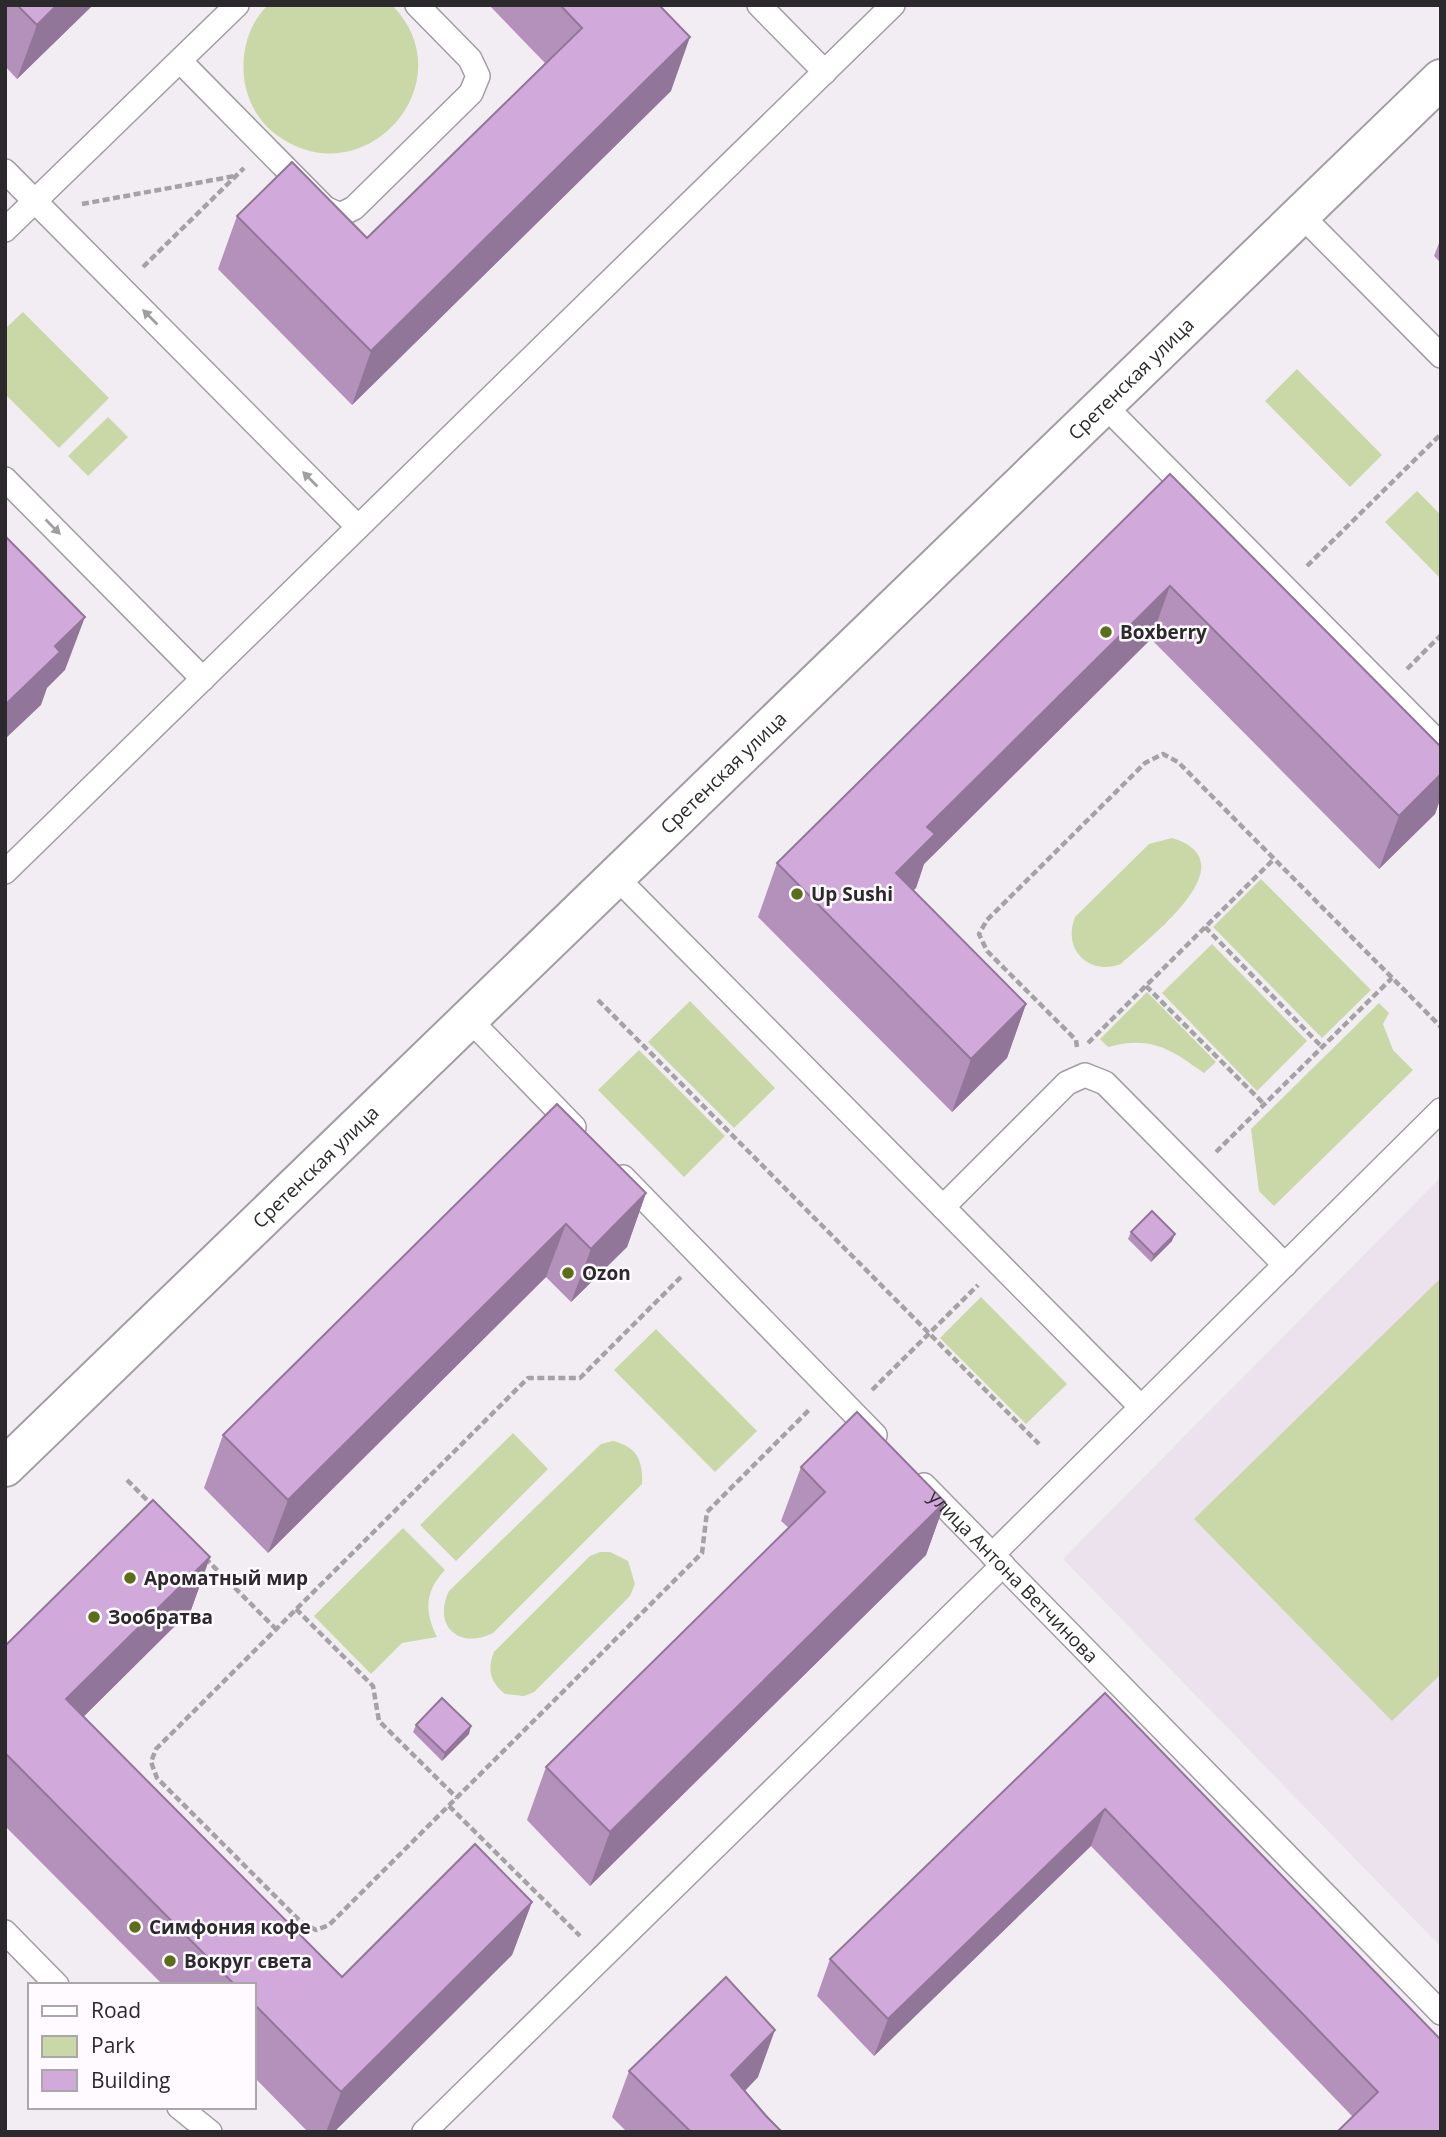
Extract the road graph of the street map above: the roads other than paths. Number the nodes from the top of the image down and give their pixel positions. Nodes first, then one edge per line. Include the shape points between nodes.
1 (237, 5) edge
2 (417, 5) edge
3 (759, 5) edge
4 (879, 10) edge
5 (180, 61) junction
6 (825, 72) junction
7 (1441, 79) edge
8 (5, 171) edge
9 (35, 201) junction
10 (1301, 215) junction
11 (5, 230) edge
12 (1441, 356) edge
13 (1104, 405) junction
14 (5, 479) edge
15 (358, 527) junction
16 (203, 679) junction
17 (1441, 745) edge
18 (5, 872) edge
19 (616, 877) junction
20 (469, 1019) junction
21 (1441, 1110) edge
22 (590, 1143) edge
23 (608, 1162) edge
24 (943, 1206) junction
25 (1285, 1265) junction
26 (1141, 1407) junction
27 (887, 1448) edge
28 (5, 1467) edge
29 (906, 1467) edge
30 (998, 1560) junction
31 (5, 1932) edge
32 (55, 1983) edge
33 (1441, 2013) edge
34 (181, 2109) edge
35 (210, 2132) edge
36 (424, 2132) edge

1 - 5 lane
2 - 5 lane via 470,59 478,76 471,93 354,208 340,215 325,208
3 - 6 lane
4 - 6 lane
5 - 9 lane
6 - 15 lane
7 - 10 street, Сретенская улица
8 - 9 lane
9 - 11 lane
15 -> 9 lane
10 - 12 lane
10 - 13 street, Сретенская улица
13 - 17 lane
13 - 19 street, Сретенская улица
14 -> 16 lane
15 - 16 lane
16 - 18 lane
19 - 20 street, Сретенская улица
19 - 24 lane
20 - 22 lane
20 - 28 street, Сретенская улица
21 - 25 lane
23 - 27 lane
24 - 25 lane via 1067,1083 1085,1075 1105,1083
24 - 26 lane
25 - 26 lane
26 - 30 lane
29 - 30 lane, улица Антона Ветчинова
30 - 33 lane, улица Антона Ветчинова
30 - 36 lane
31 - 32 lane
34 - 35 lane

